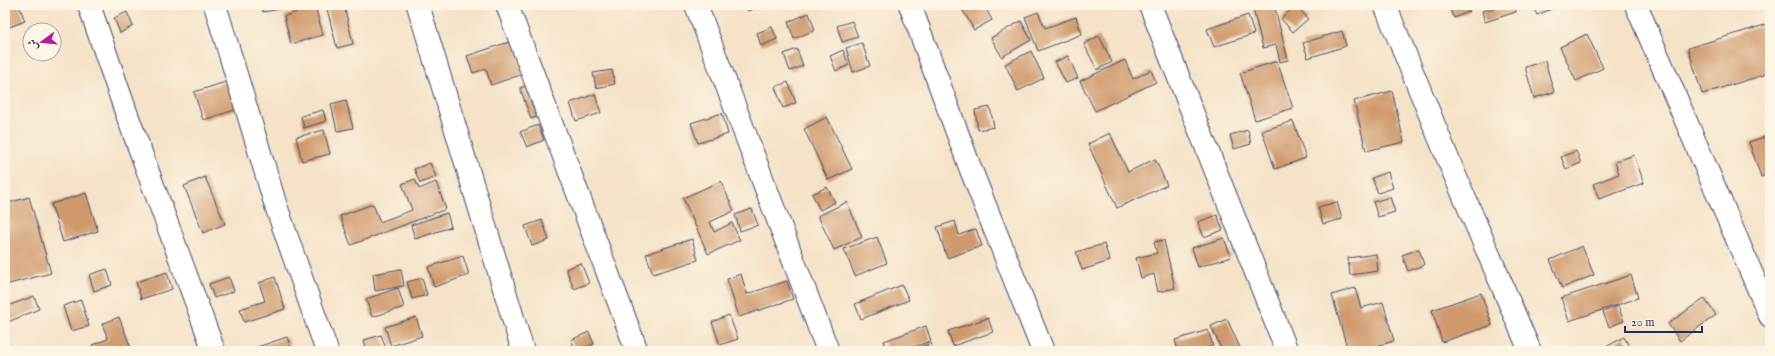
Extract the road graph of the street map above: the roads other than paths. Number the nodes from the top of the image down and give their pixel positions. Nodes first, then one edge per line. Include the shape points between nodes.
1 (89, 5) edge
2 (215, 5) edge
3 (418, 5) edge
4 (507, 5) edge
5 (696, 5) edge
6 (910, 5) edge
7 (1150, 5) edge
8 (1385, 5) edge
9 (1636, 5) edge
10 (1770, 316) edge
11 (214, 351) edge
12 (327, 351) edge
13 (523, 351) edge
14 (638, 351) edge
15 (828, 351) edge
16 (1042, 351) edge
17 (1287, 351) edge
18 (1530, 351) edge

1 - 11 street
2 - 12 street via 276,206
3 - 13 street
4 - 14 street
5 - 15 street
6 - 16 street
7 - 17 street
8 - 18 street
9 - 10 street

